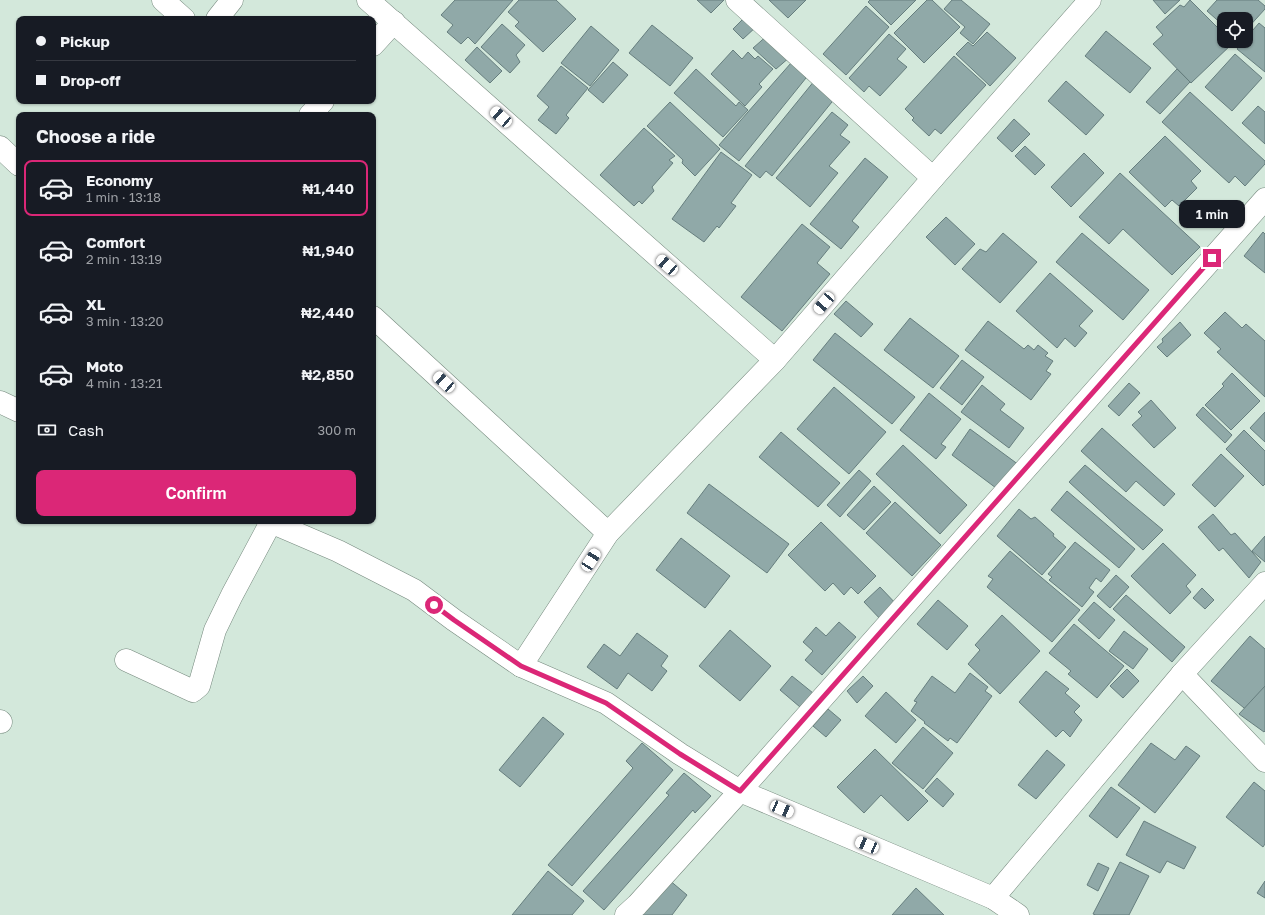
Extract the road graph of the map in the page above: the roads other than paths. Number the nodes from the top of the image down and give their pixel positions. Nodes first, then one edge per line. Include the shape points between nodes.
1 (163, 0) edge
2 (232, 0) edge
3 (368, 0) edge
4 (737, 0) edge
5 (1090, 0) edge
6 (181, 16) edge
7 (219, 16) edge
8 (394, 22) junction
9 (376, 42) edge
10 (320, 104) edge
11 (313, 112) edge
12 (0, 147) edge
13 (16, 162) edge
14 (933, 178) junction
15 (1265, 199) edge
16 (376, 320) edge
17 (775, 360) junction
18 (0, 402) edge
19 (16, 410) edge
20 (268, 524) edge
21 (276, 524) edge
22 (608, 533) junction
23 (1265, 585) edge
24 (126, 660) dead end
25 (521, 666) junction
26 (1182, 674) junction
27 (1265, 761) edge
28 (740, 791) junction
29 (993, 898) junction
30 (626, 915) edge
31 (1018, 915) edge

1 - 6 street
2 - 7 street
3 - 8 street
4 - 14 street
5 - 14 street
8 - 9 street
8 - 17 street
10 - 11 street
12 - 13 street
14 - 17 street
15 - 28 street
16 - 22 street
17 - 22 street
18 - 19 street
20 - 24 street via 215,630 199,686 192,691
21 - 25 street via 338,551 414,590
22 - 25 street
23 - 26 street
25 - 28 street via 606,703 680,754
26 - 27 street
26 - 29 street
28 - 29 street
28 - 30 street
29 - 31 street

